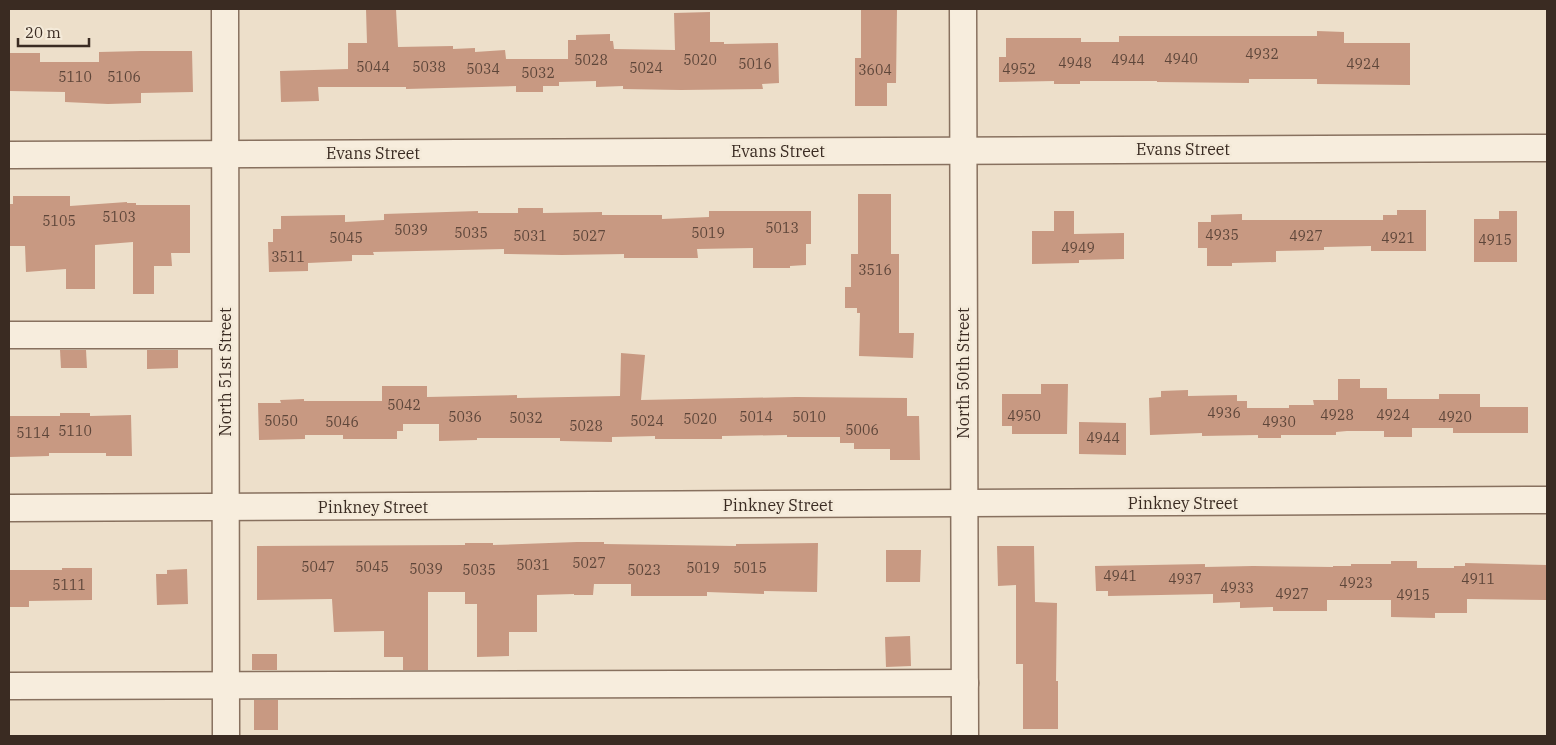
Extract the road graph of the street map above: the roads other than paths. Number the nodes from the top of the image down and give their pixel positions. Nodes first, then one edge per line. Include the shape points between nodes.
1 (225, 9) edge
2 (963, 9) edge
3 (1547, 148) edge
4 (963, 150) junction
5 (225, 154) junction
6 (9, 155) edge
7 (9, 335) edge
8 (225, 335) junction
9 (1547, 500) edge
10 (964, 504) junction
11 (225, 507) junction
12 (9, 508) edge
13 (965, 683) junction
14 (226, 685) junction
15 (9, 686) edge
16 (226, 736) edge
17 (965, 736) edge

1 - 5 street, North 51st Street
2 - 4 street, North 50th Street
3 - 4 street, Evans Street
4 - 5 street, Evans Street
4 - 10 street, North 50th Street
5 - 6 street, Evans Street
5 - 8 street, North 51st Street
7 - 8 street
8 - 11 street, North 51st Street
9 - 10 street, Pinkney Street
10 - 11 street, Pinkney Street
10 - 13 street, North 50th Street
11 - 12 street, Pinkney Street
11 - 14 street, North 51st Street
13 - 14 street
13 - 17 street, North 50th Street
14 - 15 street
14 - 16 street, North 51st Street

